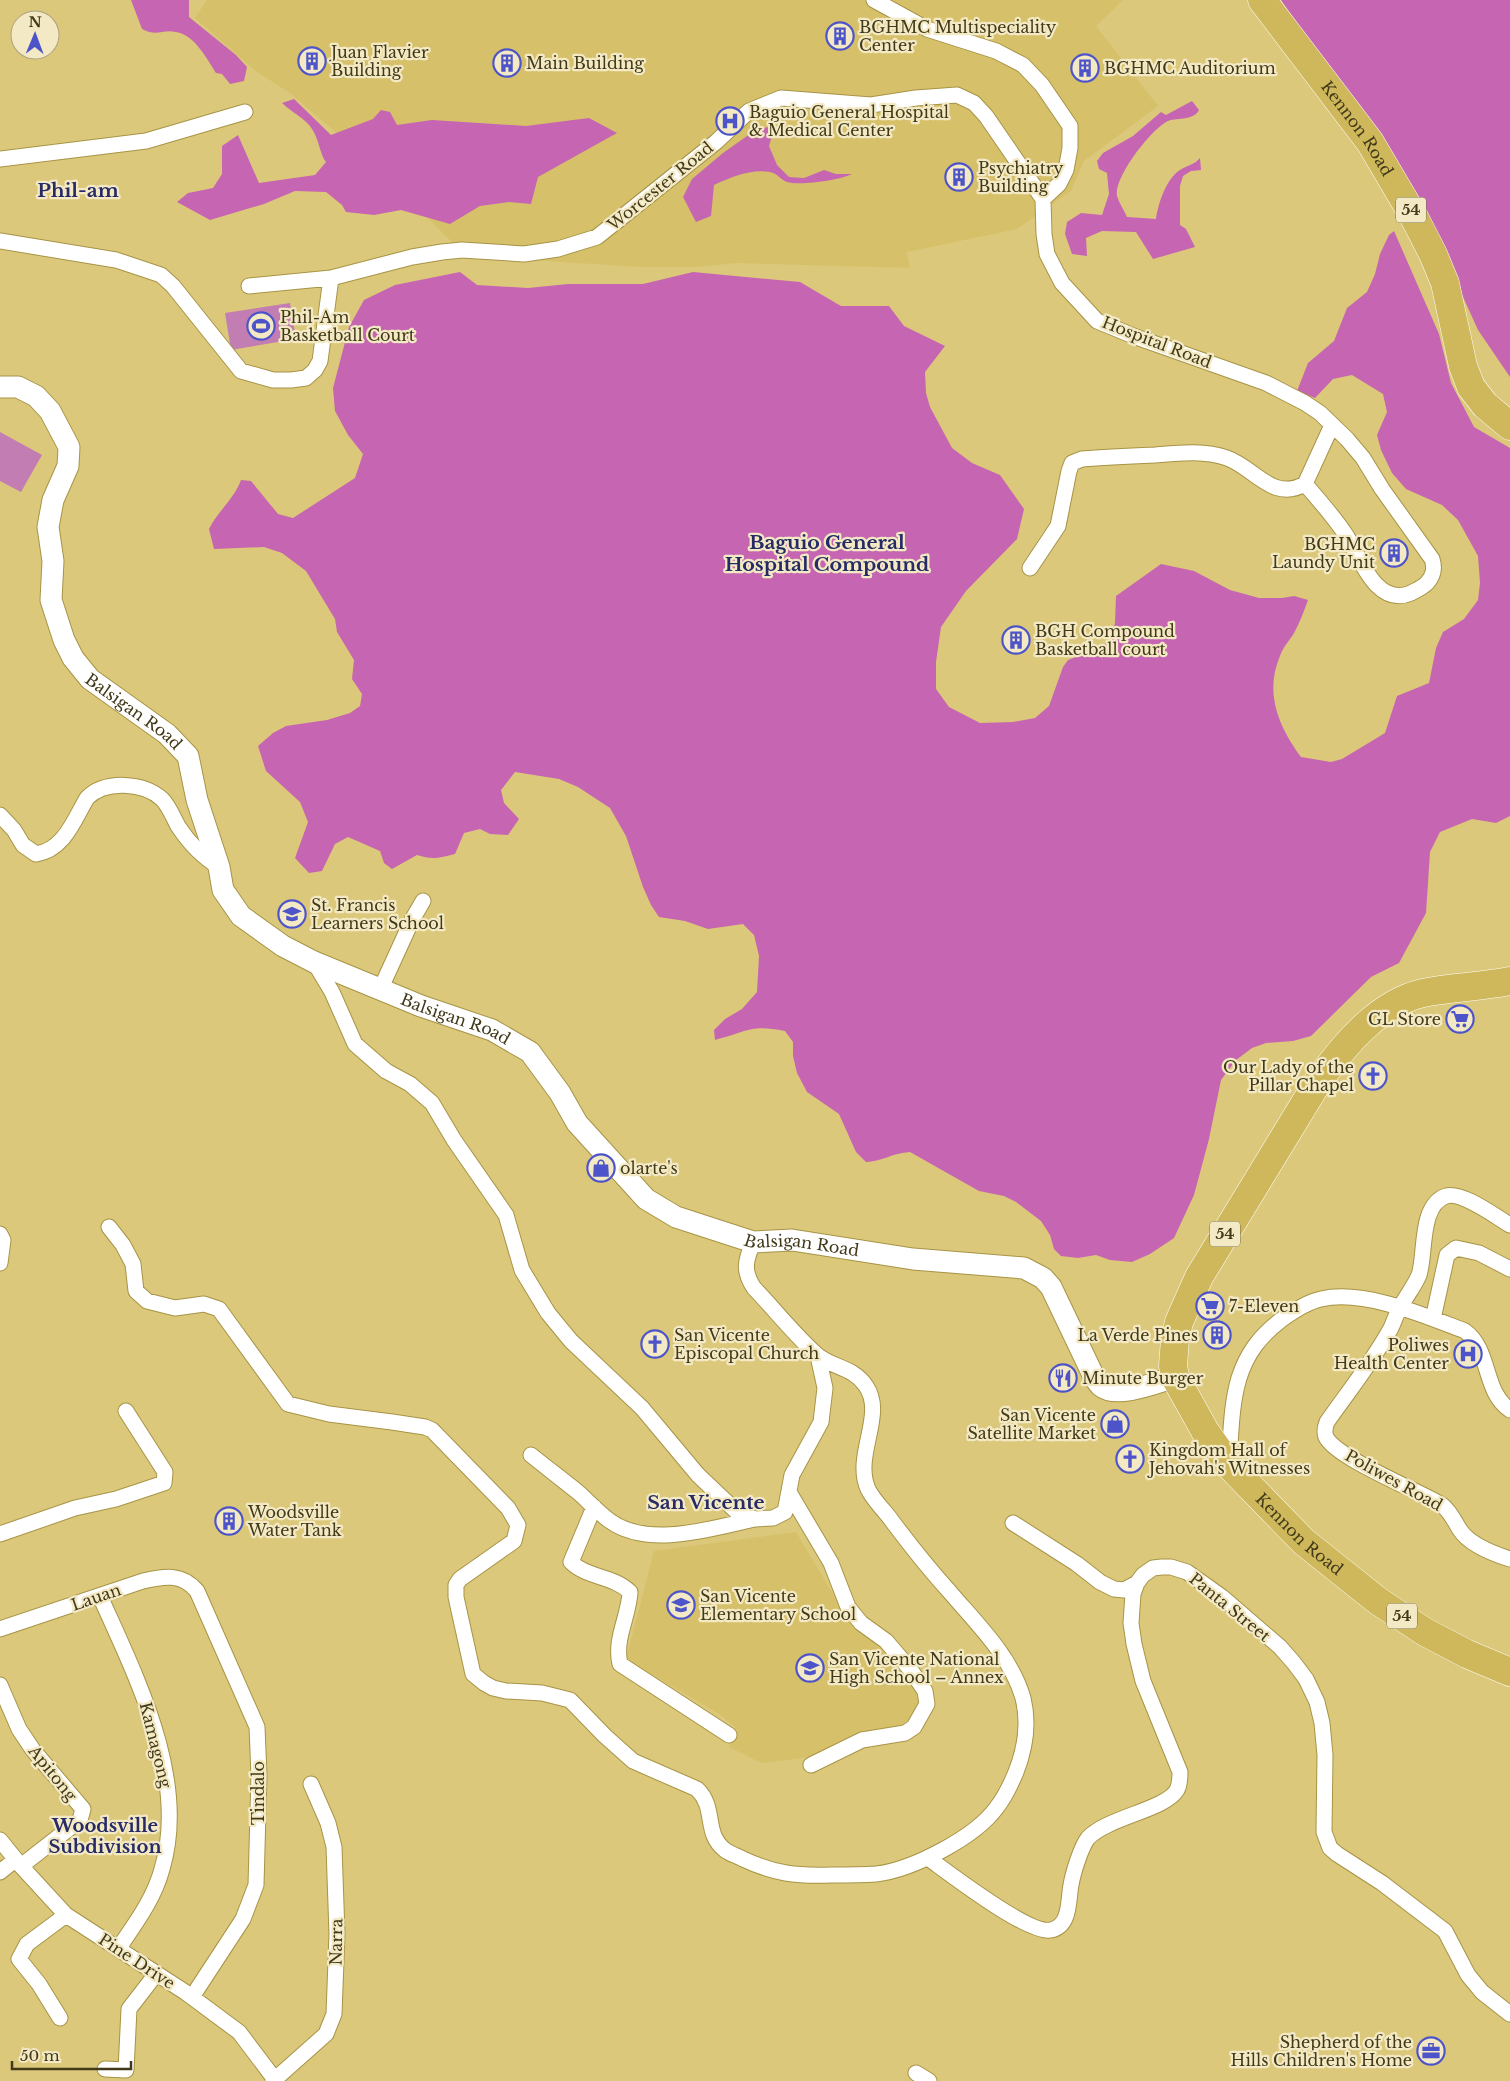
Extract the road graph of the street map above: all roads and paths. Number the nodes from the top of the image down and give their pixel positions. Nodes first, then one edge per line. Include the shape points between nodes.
1 (874, 0) edge
2 (1262, 0) edge
3 (246, 112) dead end
4 (0, 159) edge
5 (1042, 199) junction
6 (0, 241) edge
7 (331, 278) junction
8 (249, 286) dead end
9 (0, 387) edge
10 (1332, 424) junction
11 (1510, 426) edge
12 (1306, 484) junction
13 (1030, 568) dead end
14 (0, 815) edge
15 (218, 866) junction
16 (423, 901) dead end
17 (314, 962) junction
18 (1510, 981) edge
19 (380, 990) junction
20 (1510, 1225) edge
21 (109, 1227) dead end
22 (0, 1234) edge
23 (753, 1242) junction
24 (0, 1263) edge
25 (1510, 1269) edge
26 (1400, 1307) junction
27 (1433, 1319) junction
28 (818, 1356) junction
29 (1175, 1377) junction
30 (1510, 1410) edge
31 (126, 1412) dead end
32 (531, 1455) dead end
33 (1229, 1465) junction
34 (789, 1492) junction
35 (594, 1507) junction
36 (755, 1519) junction
37 (1013, 1523) dead end
38 (0, 1534) edge
39 (1510, 1559) edge
40 (1137, 1583) junction
41 (192, 1585) joint
42 (100, 1596) junction
43 (0, 1629) edge
44 (1510, 1672) edge
45 (0, 1685) edge
46 (729, 1735) dead end
47 (811, 1765) dead end
48 (311, 1784) dead end
49 (0, 1840) edge
50 (928, 1858) junction
51 (18, 1863) junction
52 (0, 1872) edge
53 (66, 1916) junction
54 (118, 1949) junction
55 (156, 1974) junction
56 (192, 1997) junction
57 (1510, 2014) edge
58 (60, 2018) dead end
59 (105, 2069) dead end
60 (275, 2080) edge

1 - 5 street via 927,29 996,51 1023,65 1042,84 1070,126 1066,170 1059,184
2 - 11 highway, Kennon Road / 54 via 1370,142 1413,215 1445,283 1463,366 1471,387 1485,405
3 - 4 street via 146,141
5 - 7 street, Worcester Road via 986,116 974,103 957,96 871,105 781,98 748,111 716,142 597,237 558,249 524,254 462,250 434,253
5 - 10 street, Hospital Road via 1047,254 1062,283 1097,321 1266,383 1305,403
6 - 7 street via 116,260 161,275 241,371 273,380 306,378 315,370 323,346
7 - 8 street, Worcester Road
9 - 15 street, Balsigan Road via 18,387 36,396 50,411 69,447 68,466 52,500 48,527 53,561 51,600 64,640 90,679 167,734 188,756 197,800
10 - 12 street
10 - 12 street, Hospital Road via 1363,458 1432,559 1434,567 1429,581 1404,596 1384,590 1374,582 1346,535
12 - 13 street via 1279,489 1228,458 1205,452 1082,459 1072,463 1058,526
14 - 15 street via 23,845 36,854 46,852 61,841 92,793 109,786 133,786 160,798 189,842
15 - 17 street, Balsigan Road via 223,890 241,916 283,946
16 - 19 street
17 - 19 street, Balsigan Road
17 - 36 street via 332,992 355,1044 386,1071 410,1084 432,1103 506,1215 522,1270 548,1313 595,1366 642,1408 698,1474 737,1512
18 - 29 highway, Kennon Road / 54 via 1446,989 1401,1001 1371,1022 1338,1054 1199,1278 1175,1339
19 - 23 street, Balsigan Road via 492,1030 530,1052 560,1093 577,1124 646,1200 676,1217
20 - 26 street, Poliwes Road via 1456,1195 1439,1200 1426,1221 1420,1273
21 - 50 street via 133,1264 136,1291 147,1301 175,1308 204,1304 219,1309 288,1404 329,1414 432,1430 508,1508 518,1525 514,1541 456,1585 473,1674 484,1683 506,1691 542,1693 570,1700 633,1761 697,1789 705,1797 716,1840 726,1851 765,1869 800,1876 879,1874
22 - 24 street via 3,1240
23 - 28 street via 747,1258 747,1278
23 - 29 street, Balsigan Road via 792,1240 913,1259 1024,1268 1043,1278 1050,1286 1094,1377 1102,1387 1113,1391 1128,1390
25 - 27 street via 1479,1253 1456,1248 1447,1255
26 - 27 street
26 - 33 street via 1340,1297 1321,1299 1299,1309 1267,1331 1254,1344 1239,1378
26 - 39 street, Poliwes Road via 1364,1370 1327,1422 1326,1437 1344,1453 1442,1505 1466,1538
27 - 30 street via 1473,1336 1480,1346 1496,1393
28 - 34 street via 825,1388 821,1422 792,1475
28 - 50 street via 843,1367 860,1378 868,1388 872,1412 864,1460 868,1489 998,1651 1023,1698 1027,1725 1020,1761 997,1808 971,1833
29 - 33 highway, Kennon Road / 54 via 1205,1431
31 - 38 street via 165,1472 164,1483
32 - 35 street
33 - 44 highway, Kennon Road / 54 via 1304,1542 1378,1600 1426,1632
34 - 36 street via 785,1512 773,1518
34 - 47 street via 831,1564 848,1607 861,1623 886,1641 910,1669 925,1691 927,1704 914,1727 905,1733 862,1740
35 - 36 street via 611,1522 628,1530 651,1534 680,1535
35 - 46 street via 571,1562 578,1568 621,1583 630,1592 619,1642 620,1664
37 - 40 street via 1114,1589 1124,1590
40 - 50 street via 1131,1609 1134,1644 1143,1681 1178,1763 1180,1782 1172,1796 1103,1827 1087,1840 1071,1885 1069,1910 1062,1923 1052,1930 1038,1930 1020,1920
40 - 57 street, Panta Street via 1153,1568 1171,1566 1187,1572 1222,1597 1294,1663 1310,1687 1322,1723 1324,1832 1330,1848 1445,1931 1468,1974 1482,1992
41 - 42 street, Lauan via 182,1578 159,1577
41 - 56 street, Tindalo via 256,1727 259,1776 256,1885 243,1919
42 - 43 street, Lauan
42 - 54 street, Kamagong via 140,1686 168,1780 170,1833 162,1870 148,1903
45 - 51 street, Apitong via 28,1743 83,1809 80,1820
48 - 60 street, Narra via 328,1823 334,1848 337,1934 334,2014 326,2034
49 - 51 street, Pine Drive
51 - 52 street
51 - 53 street, Pine Drive
53 - 54 street, Pine Drive
53 - 58 street via 27,1944 19,1959
54 - 55 street, Pine Drive
55 - 56 street, Pine Drive
55 - 59 street via 130,2009 126,2070
56 - 60 street, Pine Drive via 239,2032

